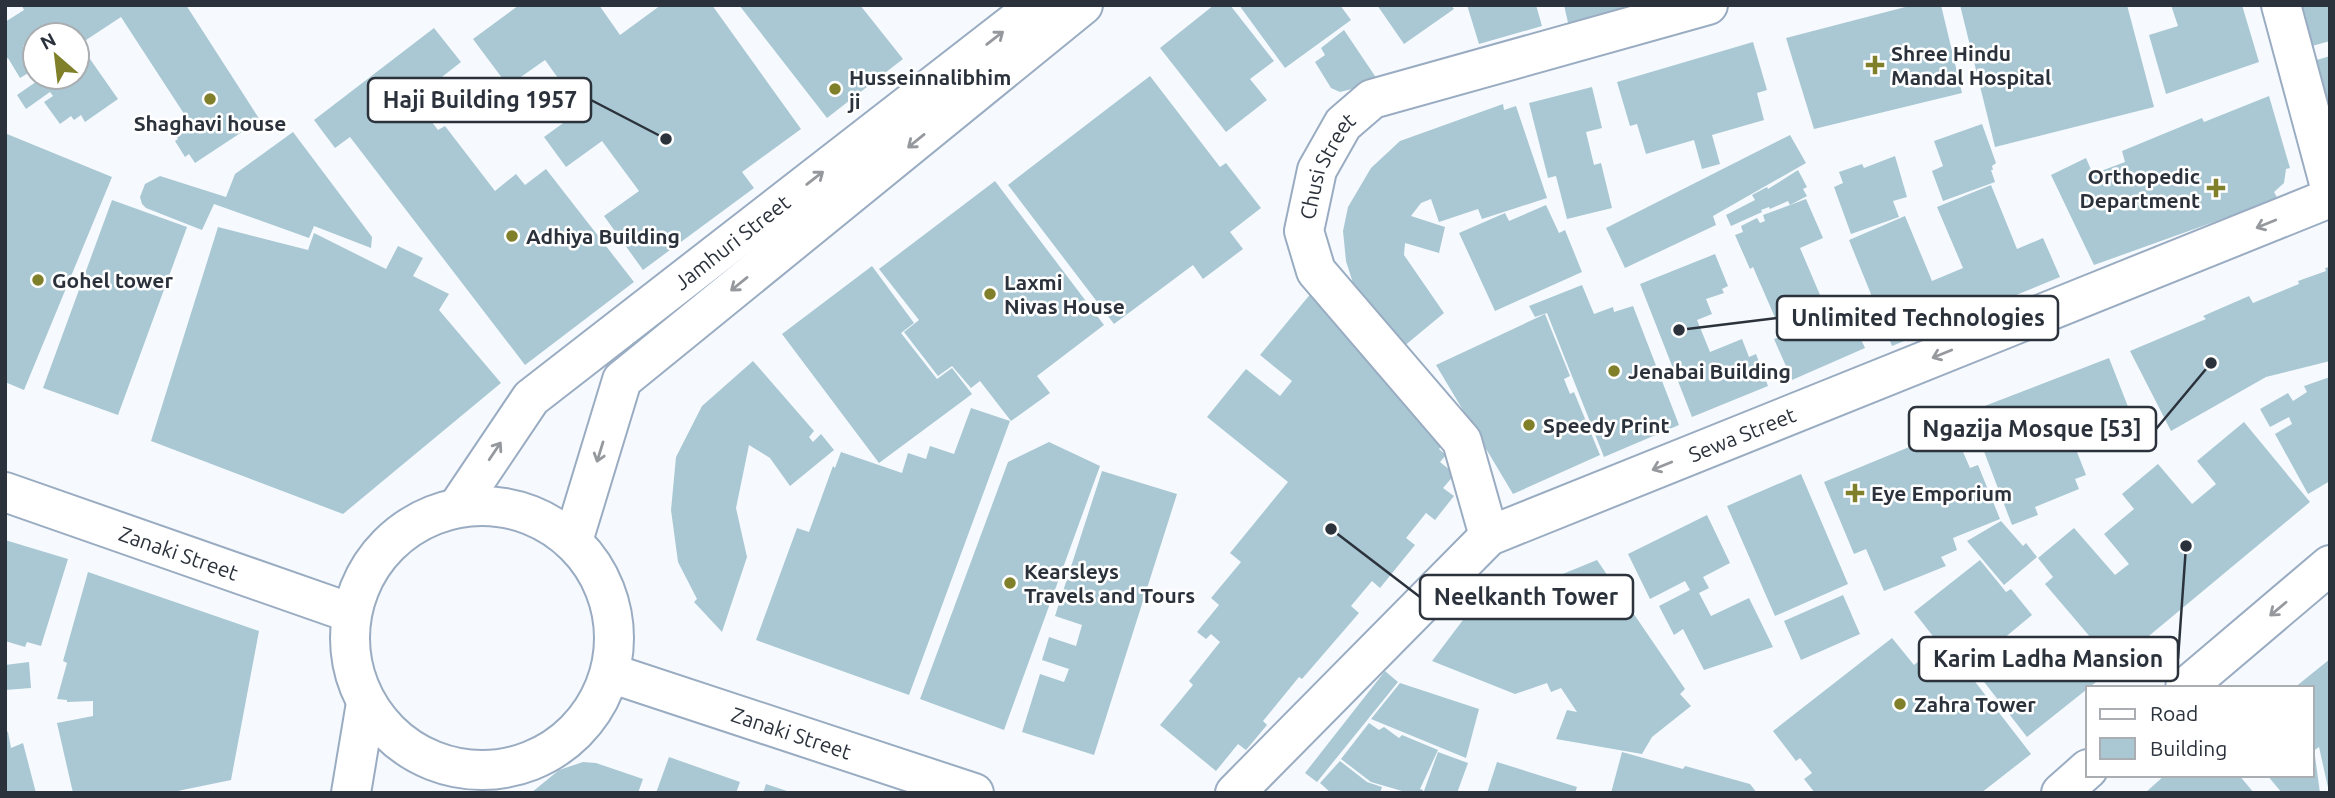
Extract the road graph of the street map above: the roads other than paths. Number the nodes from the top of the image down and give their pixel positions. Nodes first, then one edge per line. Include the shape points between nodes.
1 (1037, 5) edge
2 (1083, 5) edge
3 (1708, 5) edge
4 (2281, 5) edge
5 (2330, 187) edge
6 (2330, 198) edge
7 (5, 492) edge
8 (457, 508) junction
9 (1489, 536) junction
10 (573, 541) junction
11 (2330, 565) edge
12 (351, 613) junction
13 (610, 673) junction
14 (2187, 686) edge
15 (366, 703) junction
16 (499, 769) junction
17 (2086, 771) edge
18 (351, 793) edge
19 (458, 793) edge
20 (974, 793) edge
21 (1235, 793) edge
22 (2061, 793) edge

8 -> 1 street, Jamhuri Street via 531,398
2 -> 10 street, Jamhuri Street via 622,380
3 - 9 street, Chusi Street via 1372,99 1343,124 1317,170 1304,231 1316,271 1462,441
4 - 5 street
6 -> 9 street, Sewa Street
7 - 12 street, Zanaki Street
8 - 10 street via 477,505 519,511 538,517
8 - 12 street via 420,522 388,545 365,576
9 - 21 street, Sewa Street
10 - 13 street via 598,573 612,611
11 -> 14 street
12 - 15 street via 350,659
13 - 16 street via 587,720 569,738 548,753
13 - 20 street, Zanaki Street
15 - 16 street via 400,743 422,757 472,770
15 - 18 street
16 - 19 street
17 - 22 street

